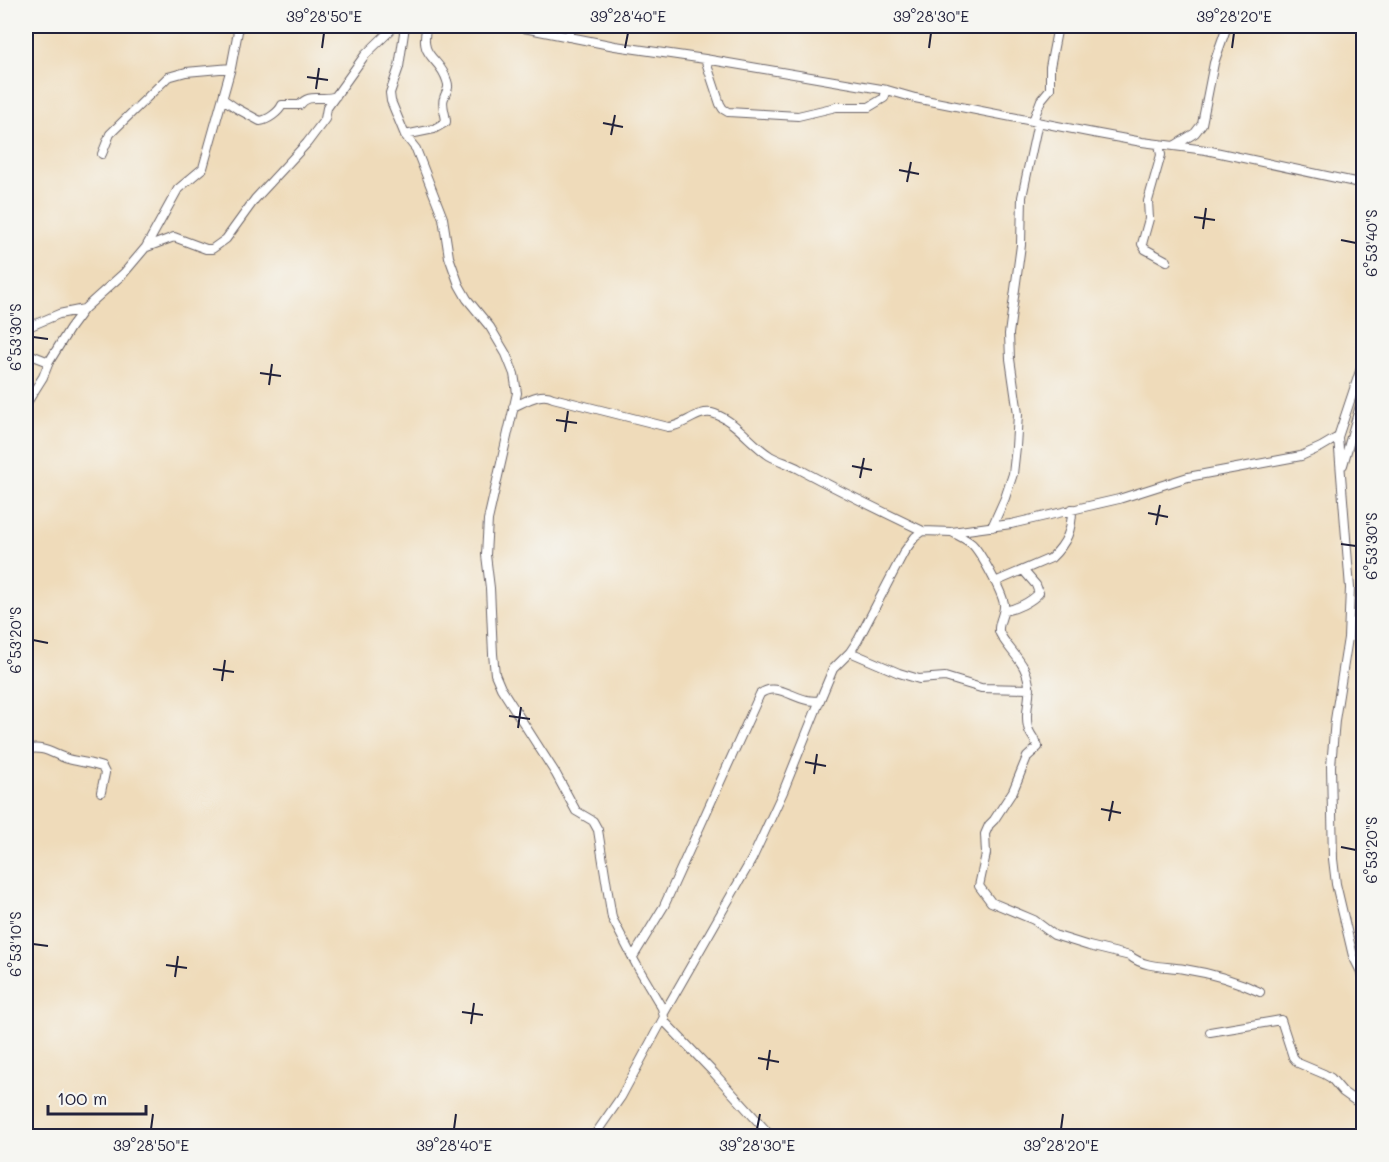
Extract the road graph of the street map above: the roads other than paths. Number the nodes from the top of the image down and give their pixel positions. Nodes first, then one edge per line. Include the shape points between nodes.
1 (239, 26) edge
2 (395, 26) edge
3 (405, 26) edge
4 (427, 26) edge
5 (514, 26) edge
6 (572, 26) edge
7 (1058, 26) edge
8 (1227, 26) edge
9 (568, 37) junction
10 (705, 59) junction
11 (231, 68) junction
12 (887, 90) junction
13 (336, 96) junction
14 (223, 99) junction
15 (1035, 122) junction
16 (405, 135) junction
17 (1159, 144) junction
18 (1174, 146) junction
19 (102, 154) dead end
20 (1364, 183) edge
21 (146, 247) junction
22 (1167, 261) dead end
23 (84, 309) junction
24 (26, 328) edge
25 (26, 353) edge
26 (1364, 359) edge
27 (49, 362) junction
28 (1364, 392) edge
29 (26, 404) edge
30 (513, 407) junction
31 (1338, 437) junction
32 (1341, 470) junction
33 (1072, 509) junction
34 (992, 527) junction
35 (923, 531) junction
36 (952, 532) junction
37 (1023, 570) junction
38 (994, 582) junction
39 (1004, 610) junction
40 (850, 652) junction
41 (1030, 688) junction
42 (820, 700) junction
43 (26, 750) edge
44 (102, 792) dead end
45 (633, 957) junction
46 (1364, 978) edge
47 (1260, 992) dead end
48 (663, 1016) junction
49 (1209, 1032) dead end
50 (1364, 1104) edge
51 (594, 1137) edge
52 (771, 1137) edge

1 - 11 street
2 - 13 street via 365,55
3 - 16 street via 399,67 390,93
4 - 16 street via 424,43 430,57 443,69 449,88 443,99 446,122 434,129
5 - 9 street
6 - 9 street
7 - 15 street via 1050,89 1041,100
8 - 18 street via 1214,63 1202,123 1195,133
9 - 10 street
10 - 12 street
10 - 12 street via 720,104 728,112 798,116 836,106 868,107 884,98
11 - 14 street
11 - 19 street via 168,76 110,134
12 - 15 street
13 - 14 street via 311,97 300,105 282,105 260,121
13 - 21 street via 313,135 255,199 226,239 212,249 174,237
14 - 21 street via 203,168 178,189
15 - 17 street
15 - 34 street via 1022,197 1021,245 1009,334 1018,414 1016,447 1013,474
16 - 30 street via 416,149 443,218 449,257 459,285 490,327 514,374 517,393
17 - 18 street
17 - 22 street via 1161,155 1148,201 1149,219 1142,244
18 - 20 street
21 - 23 street
23 - 24 street
23 - 27 street
25 - 27 street
26 - 31 street
27 - 29 street
28 - 32 street
30 - 35 street via 550,395 668,427 714,414 770,456
30 - 45 street via 486,541 495,674 576,811 593,821 600,841 612,918
31 - 32 street
31 - 33 street via 1301,456 1188,477
32 - 46 street via 1350,588 1348,638 1331,766 1333,859 1350,945
33 - 34 street
33 - 37 street via 1072,525 1064,544 1051,558
34 - 36 street
35 - 36 street
35 - 40 street via 904,552
36 - 38 street via 973,545
37 - 38 street
37 - 39 street via 1039,593
38 - 39 street via 1004,601
39 - 41 street via 999,628 1002,639 1018,656
40 - 41 street via 919,679 945,677 981,688
40 - 42 street via 833,669
41 - 47 street via 1028,728 1038,747 1028,757 985,834 980,890 991,902 1034,920 1062,938 1130,956 1139,963 1186,969 1242,983
42 - 45 street via 807,701 772,688 760,693 664,906
42 - 48 street via 752,859
43 - 44 street via 44,748 102,767
45 - 48 street
48 - 51 street via 621,1097
48 - 52 street via 673,1032
49 - 50 street via 1281,1020 1298,1063 1331,1078 1343,1092

